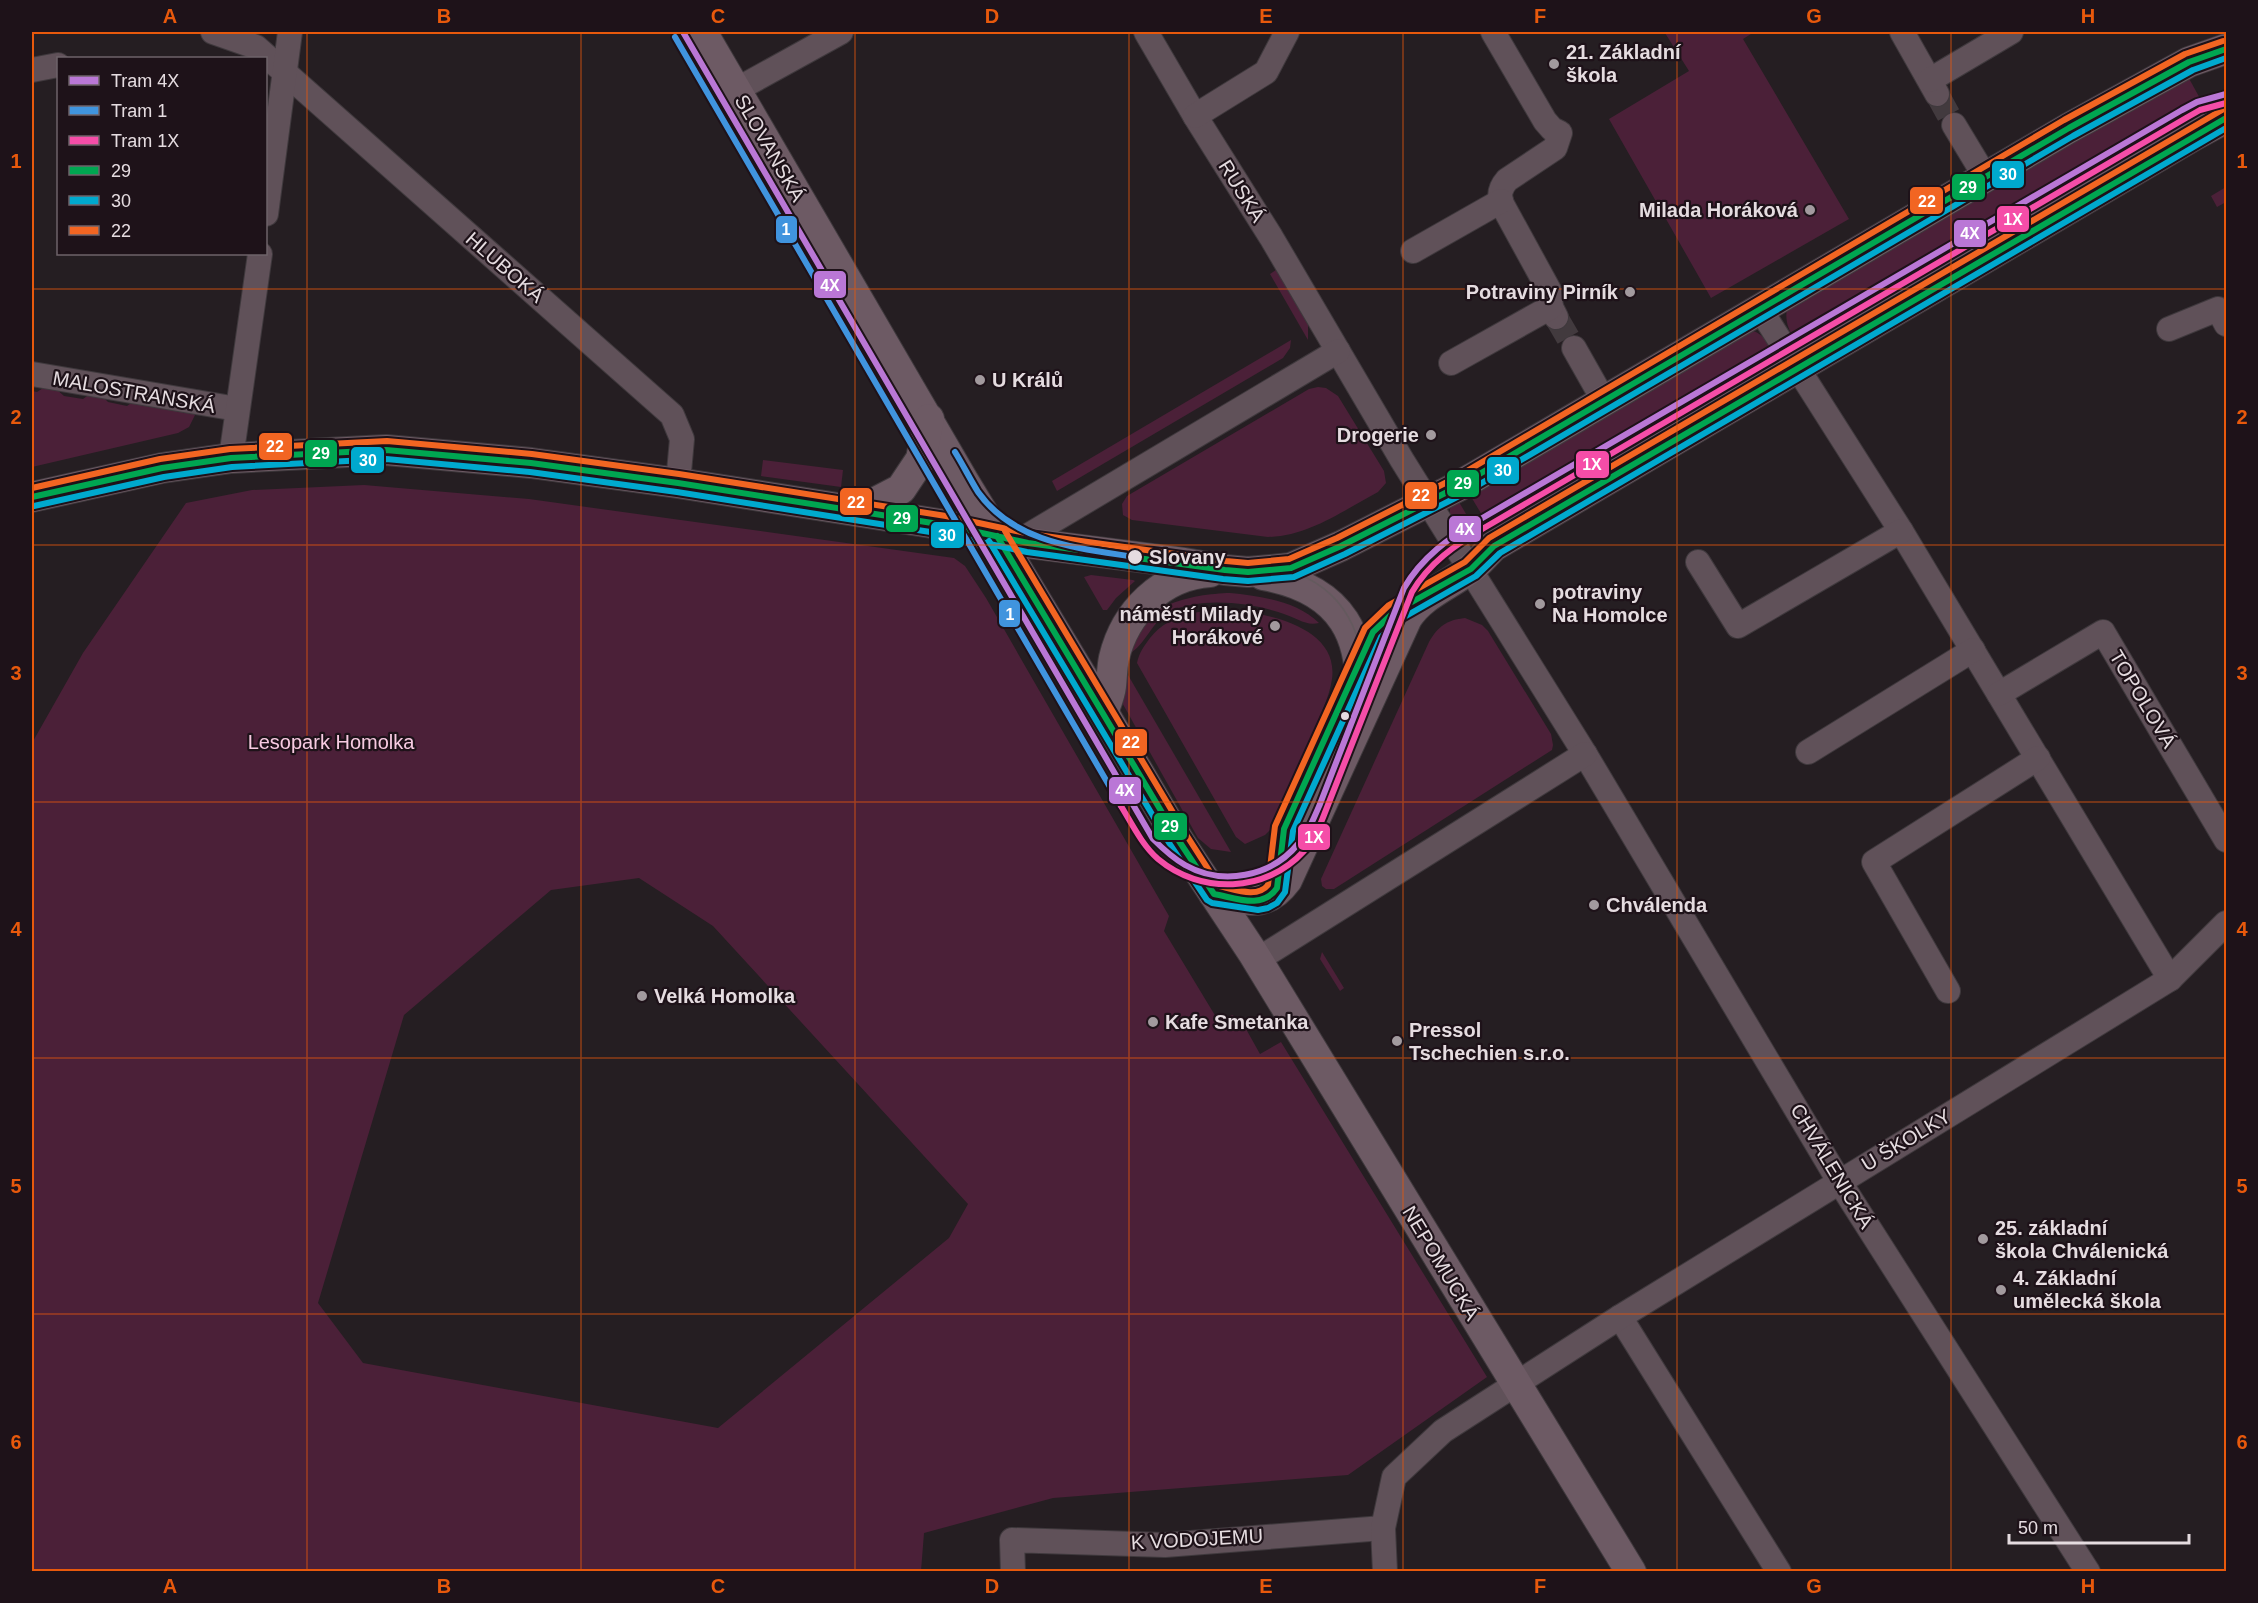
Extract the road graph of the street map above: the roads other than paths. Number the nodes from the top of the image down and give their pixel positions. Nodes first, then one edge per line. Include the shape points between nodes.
1 (213, 32) edge
2 (290, 32) edge
3 (702, 32) edge
4 (841, 32) edge
5 (1146, 32) edge
6 (1287, 32) edge
7 (1492, 32) edge
8 (1902, 32) edge
9 (2010, 32) edge
10 (2226, 49) edge
11 (264, 57) edge
12 (57, 65) edge
13 (32, 70) edge
14 (275, 72) edge
15 (736, 90) junction
16 (1195, 116) junction
17 (2226, 118) edge
18 (1954, 124) tunnel mouth
19 (1986, 178) junction
20 (267, 198) edge
21 (1501, 201) junction
22 (1413, 251) dead end
23 (260, 255) edge
24 (1760, 309) junction
25 (2226, 324) edge
26 (2169, 329) dead end
27 (1574, 348) tunnel mouth
28 (1338, 351) junction
29 (1451, 363) dead end
30 (1798, 368) junction
31 (32, 374) edge
32 (1604, 401) junction
33 (237, 409) junction
34 (929, 419) junction
35 (231, 458) junction
36 (678, 483) junction
37 (32, 497) edge
38 (1430, 502) junction
39 (827, 507) junction
40 (1901, 531) junction
41 (1008, 538) junction
42 (1698, 562) dead end
43 (1471, 569) junction
44 (1237, 571) junction
45 (1973, 650) junction
46 (1999, 694) junction
47 (1103, 712) junction
48 (1356, 731) junction
49 (1808, 752) dead end
50 (1585, 754) junction
51 (2038, 758) junction
52 (2226, 840) edge
53 (1275, 892) junction
54 (1214, 894) junction
55 (2226, 923) edge
56 (1255, 956) junction
57 (2170, 979) junction
58 (1948, 991) dead end
59 (1839, 1181) junction
60 (1620, 1317) junction
61 (1515, 1384) junction
62 (1383, 1528) junction
63 (1013, 1572) edge
64 (1385, 1572) edge
65 (1631, 1572) edge
66 (1779, 1572) edge
67 (2088, 1572) edge

1 - 11 street, HLUBOKÁ via 256,47
2 - 14 street
3 - 15 main road, SLOVANSKÁ
4 - 15 street
5 - 16 street, RUSKÁ
6 - 16 street via 1266,72
7 - 21 street via 1545,121 1560,133 1556,148 1503,185
8 - 9 street via 1934,87
10 - 19 main road via 2167,73
12 - 13 street
14 - 20 street
14 - 36 street, HLUBOKÁ via 672,415 682,440
15 - 34 main road, SLOVANSKÁ
16 - 28 street, RUSKÁ
17 - 30 main road
18 - 19 street
19 - 24 main road
21 - 22 street
21 - 29 street via 1549,290 1553,312
23 - 33 street
24 - 30 street
24 - 32 main road
25 - 26 street via 2218,309
27 - 32 street
28 - 38 street
28 - 41 street
30 - 40 street
30 - 43 main road via 1494,546
31 - 33 street, MALOSTRANSKÁ
32 - 38 main road
33 - 35 street
34 - 39 main road via 921,459 901,489 866,505
34 - 41 main road, SLOVANSKÁ
35 - 36 main road via 386,450 531,463
35 - 37 main road via 162,468
36 - 39 main road
38 - 43 street
38 - 44 main road via 1291,568
39 - 41 main road
40 - 42 street via 1738,626
40 - 45 street
41 - 44 main road
41 - 47 main road
43 - 48 main road via 1413,608
43 - 50 street
44 - 47 main road via 1203,572 1179,579 1154,593 1133,616 1114,658 1111,688
44 - 48 main road via 1277,577 1307,588 1328,600 1340,615 1354,641 1359,668
45 - 46 street
45 - 49 street
46 - 51 street
46 - 52 street, TOPOLOVÁ via 2103,632
47 - 54 main road
48 - 53 main road via 1287,880
50 - 56 street
50 - 59 street, CHVÁLENICKÁ
51 - 57 street
51 - 58 street via 1875,862
53 - 54 main road via 1249,901
53 - 56 main road via 1255,918 1251,936
54 - 56 main road
55 - 57 street, U ŠKOLKY
56 - 61 main road, NEPOMUCKÁ
57 - 59 street, U ŠKOLKY
59 - 60 street, U ŠKOLKY
59 - 67 street, CHVÁLENICKÁ
60 - 61 street, U ŠKOLKY
60 - 66 street
61 - 62 street, U ŠKOLKY via 1443,1431 1394,1477
61 - 65 main road, NEPOMUCKÁ
62 - 63 street, K VODOJEMU via 1165,1545 1012,1540
62 - 64 street, U ŠKOLKY

